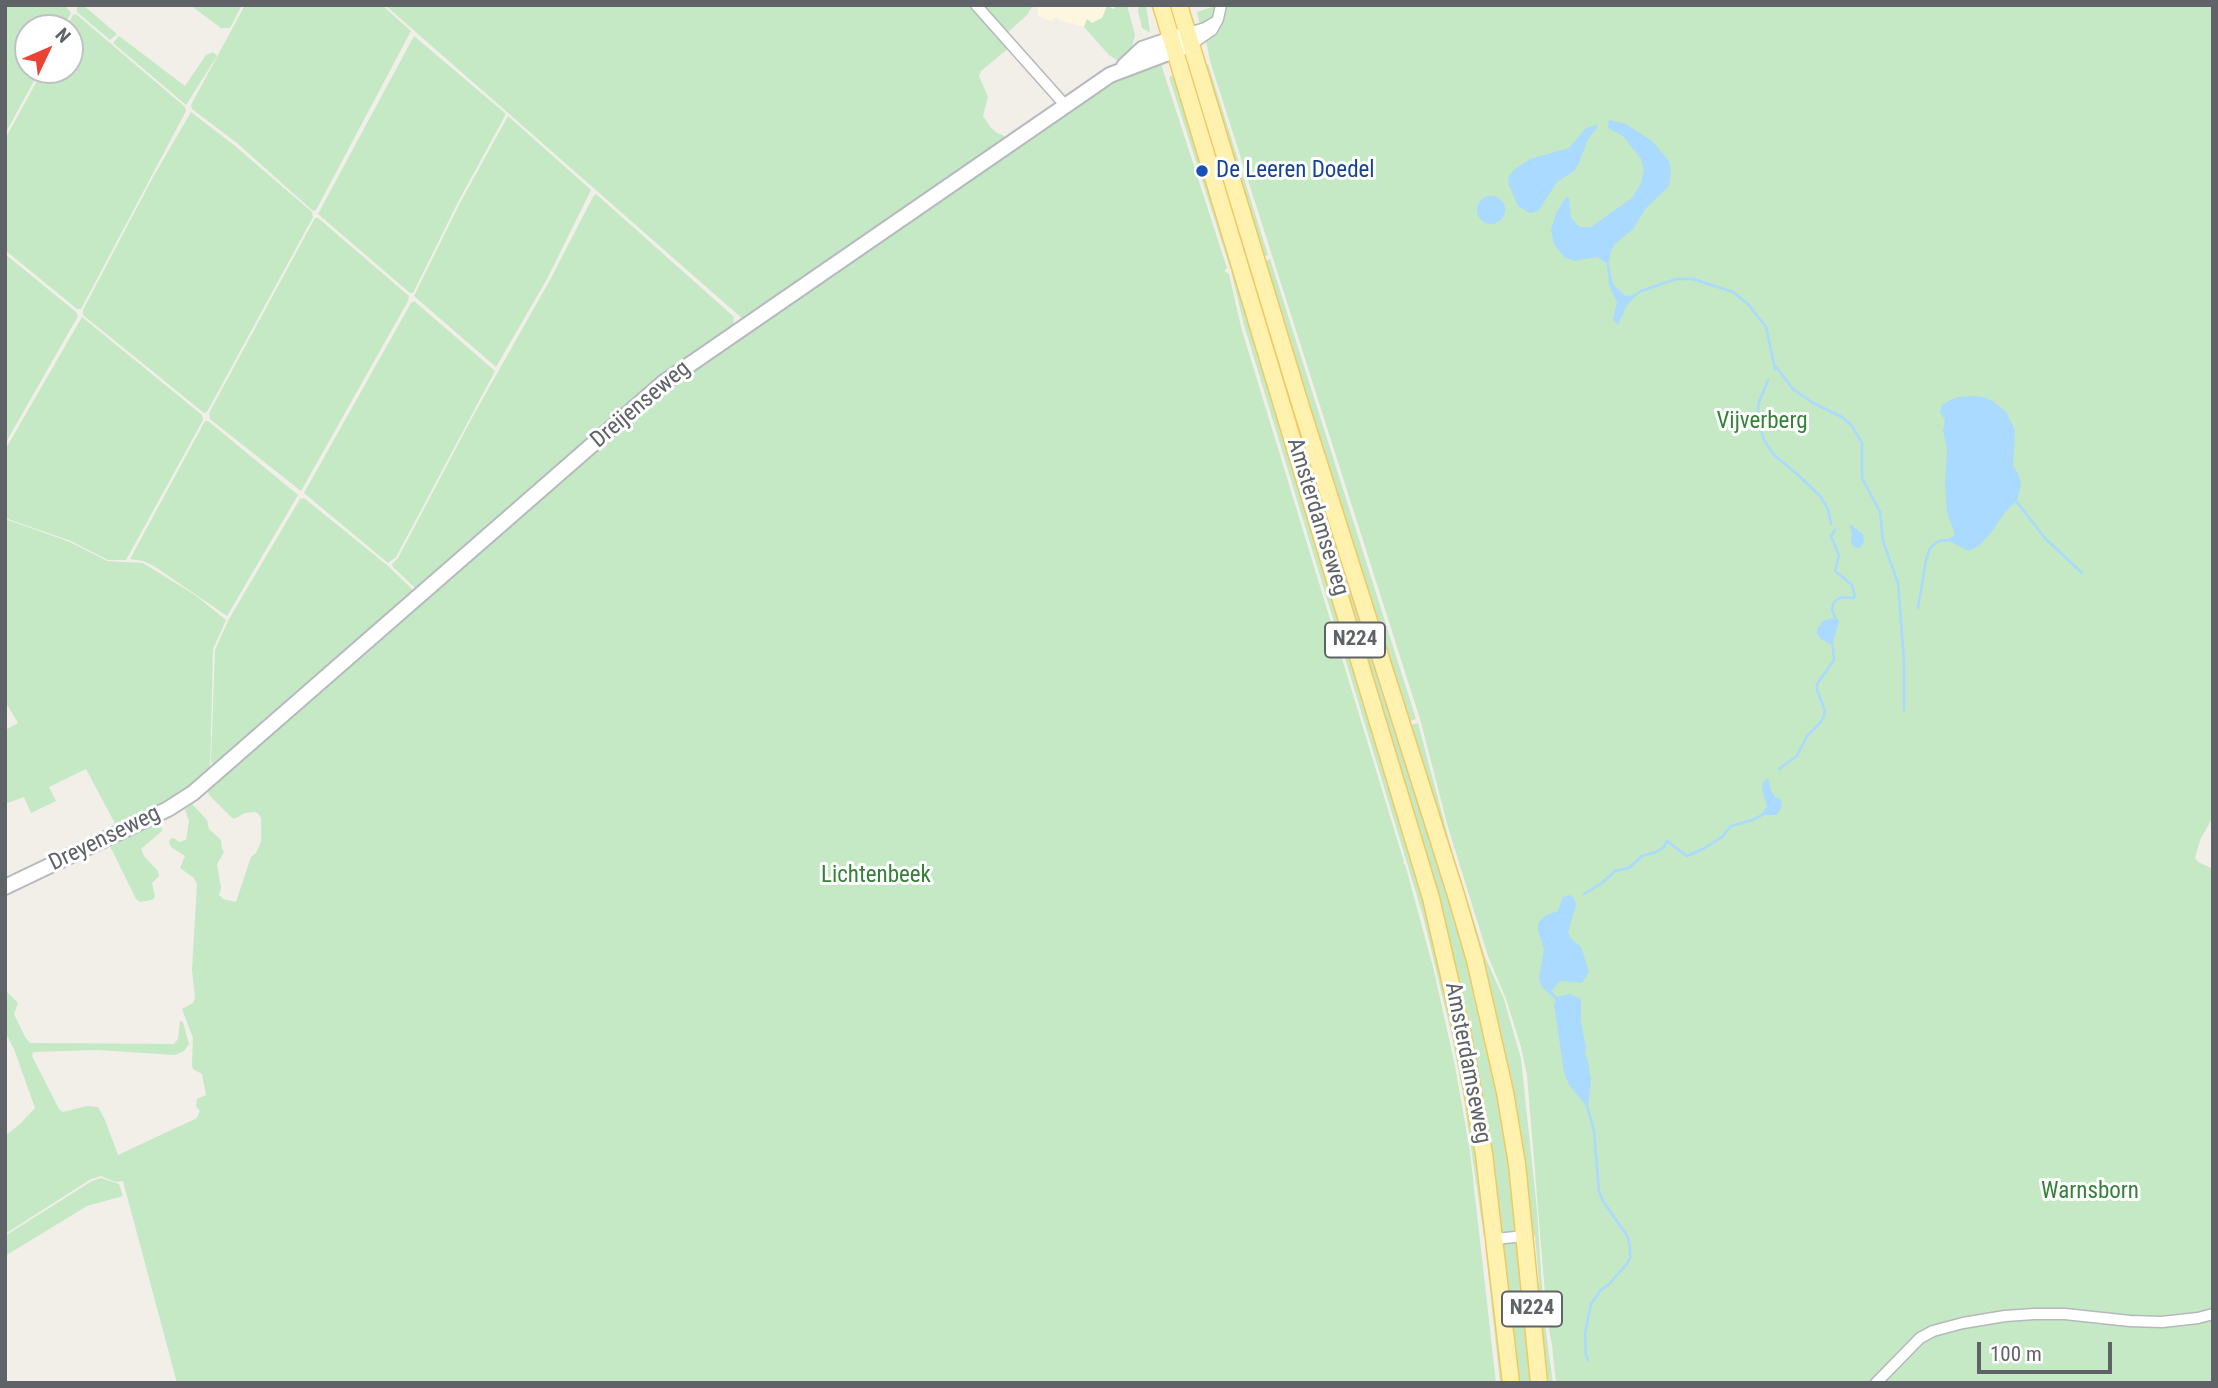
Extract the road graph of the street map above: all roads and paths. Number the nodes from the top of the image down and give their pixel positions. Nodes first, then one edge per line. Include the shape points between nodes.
1 (976, 5) edge
2 (1161, 5) edge
3 (1179, 5) edge
4 (1221, 5) edge
5 (1191, 38) junction
6 (1173, 45) junction
7 (1065, 105) junction
8 (203, 787) joint
9 (5, 887) edge
10 (1525, 1236) junction
11 (1495, 1239) junction
12 (2213, 1314) edge
13 (1511, 1383) edge
14 (1539, 1383) edge
15 (1876, 1383) edge

1 - 7 street
2 - 6 main road, Amsterdamseweg / N224
3 - 5 main road, Amsterdamseweg / N224
4 - 5 street via 1207,35
5 - 6 main road, Dreijenseweg
5 - 10 main road, Amsterdamseweg / N224 via 1475,960 1505,1092
6 - 7 main road, Dreijenseweg via 1142,49
6 - 11 main road, Amsterdamseweg / N224 via 1432,898 1469,1065
7 - 8 main road, Dreijenseweg via 663,383
8 - 9 main road, Dreyenseweg via 168,809
10 - 11 street
10 - 14 main road, Amsterdamseweg / N224
11 - 13 main road, Amsterdamseweg / N224
12 - 15 street via 2162,1322 2034,1314 1947,1327 1920,1338

